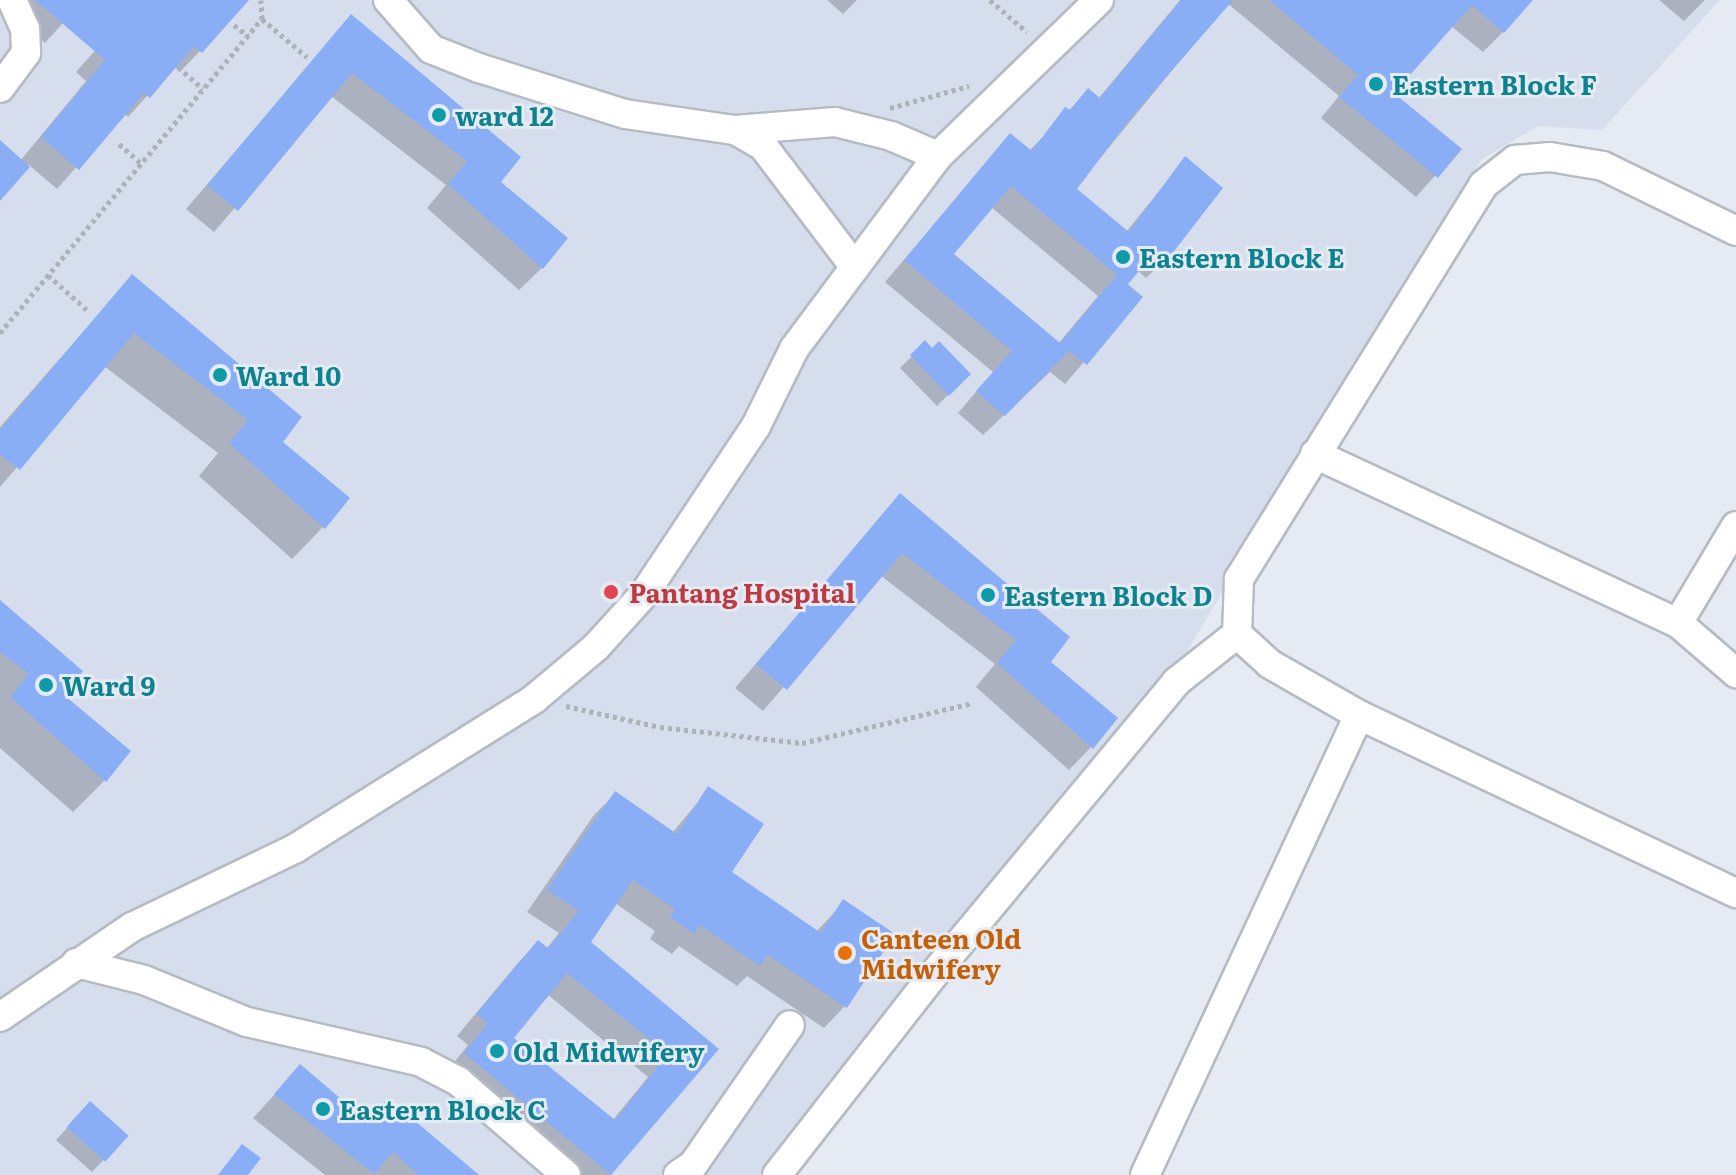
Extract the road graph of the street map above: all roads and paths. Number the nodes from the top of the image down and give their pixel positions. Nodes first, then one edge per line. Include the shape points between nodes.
1 (12, 0) edge
2 (261, 0) edge
3 (388, 0) edge
4 (990, 0) edge
5 (1099, 0) edge
6 (262, 19) junction
7 (234, 25) dead end
8 (248, 36) junction
9 (1046, 49) junction
10 (307, 57) dead end
11 (178, 67) dead end
12 (979, 84) dead end
13 (0, 88) edge
14 (203, 89) junction
15 (878, 111) dead end
16 (735, 130) junction
17 (119, 144) dead end
18 (938, 156) junction
19 (141, 163) junction
20 (1736, 231) edge
21 (854, 266) junction
22 (48, 275) junction
23 (87, 310) dead end
24 (0, 333) edge
25 (1315, 454) junction
26 (1736, 526) edge
27 (1678, 623) junction
28 (1237, 634) junction
29 (1736, 673) edge
30 (534, 699) junction
31 (973, 703) dead end
32 (1359, 715) junction
33 (1736, 893) edge
34 (76, 963) junction
35 (0, 1017) edge
36 (790, 1025) dead end
37 (566, 1175) edge
38 (678, 1175) edge
39 (777, 1175) edge
40 (1145, 1175) edge

1 - 13 street via 25,29 26,53
2 - 6 path
3 - 16 street via 431,49 479,68 625,114
4 - 9 path
5 - 9 street
6 - 8 path
6 - 10 path
7 - 8 path
8 - 14 path
9 - 18 street
11 - 14 path
12 - 15 path
14 - 19 path
16 - 18 street via 835,122 891,136
16 - 21 street via 763,146 783,167
17 - 19 path
18 - 21 street
19 - 22 path
20 - 25 street via 1603,166 1550,157 1515,160 1483,185
21 - 30 street via 794,349 756,426 644,594 596,647
22 - 23 path
22 - 24 path
25 - 27 street
25 - 28 street via 1239,579
26 - 27 street
27 - 29 street
28 - 32 street via 1270,664
28 - 39 street via 1176,682 934,974
30 - 31 path via 660,727 802,743
30 - 34 street via 296,848 205,889
32 - 33 street
32 - 40 street
34 - 35 street
34 - 37 street via 144,980 247,1022 421,1062 458,1081
36 - 38 street via 693,1165

